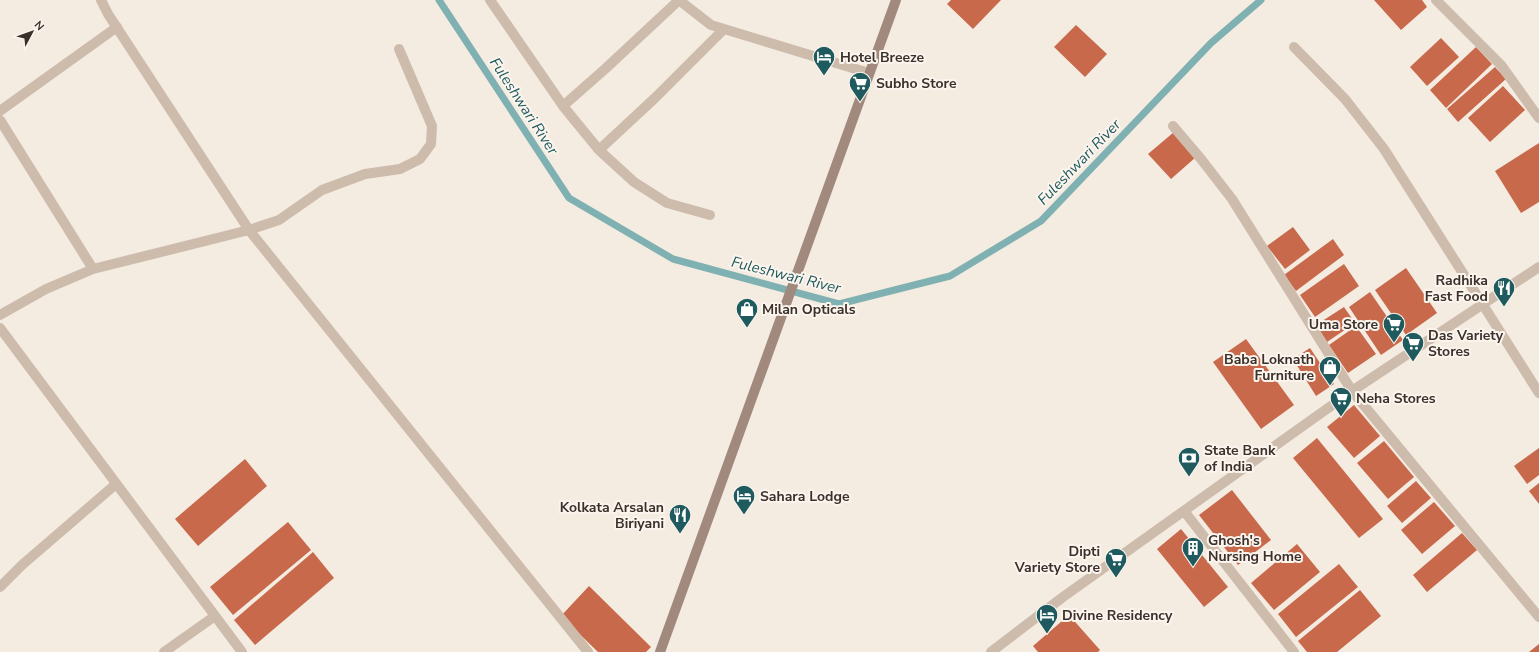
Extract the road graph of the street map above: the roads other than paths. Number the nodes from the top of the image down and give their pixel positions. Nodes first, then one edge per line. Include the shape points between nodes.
1 (101, 0) edge
2 (490, 0) edge
3 (679, 0) edge
4 (896, 0) edge
5 (1436, 0) edge
6 (117, 27) junction
7 (724, 29) junction
8 (1294, 46) dead end
9 (399, 49) dead end
10 (869, 74) junction
11 (563, 106) junction
12 (0, 111) edge
13 (1539, 118) edge
14 (0, 120) edge
15 (1172, 126) dead end
16 (599, 150) junction
17 (710, 215) dead end
18 (249, 230) junction
19 (1539, 267) edge
20 (93, 269) junction
21 (1483, 304) junction
22 (0, 315) edge
23 (0, 328) edge
24 (1352, 391) junction
25 (1539, 394) edge
26 (116, 484) junction
27 (1184, 510) junction
28 (0, 587) edge
29 (215, 616) junction
30 (1539, 617) edge
31 (164, 652) edge
32 (242, 652) edge
33 (588, 652) edge
34 (660, 652) edge
35 (991, 652) edge
36 (1294, 652) edge

1 - 6 street
2 - 11 street
3 - 7 street via 711,25
3 - 11 street
4 - 10 main road
5 - 13 street via 1500,65
6 - 12 street
6 - 18 street
7 - 10 street
7 - 16 street
8 - 21 street via 1345,99 1384,149
9 - 18 street via 432,126 431,144 420,159 400,169 366,174 322,190 279,220
10 - 34 main road
11 - 16 street
14 - 20 street
15 - 24 street via 1232,199
16 - 17 street via 634,182 666,203
18 - 20 street
18 - 33 street
19 - 21 street
20 - 22 street via 46,289
21 - 24 street
21 - 25 street
23 - 26 street
24 - 27 street
24 - 30 street
26 - 28 street
26 - 29 street
27 - 35 street
27 - 36 street
29 - 31 street
29 - 32 street

